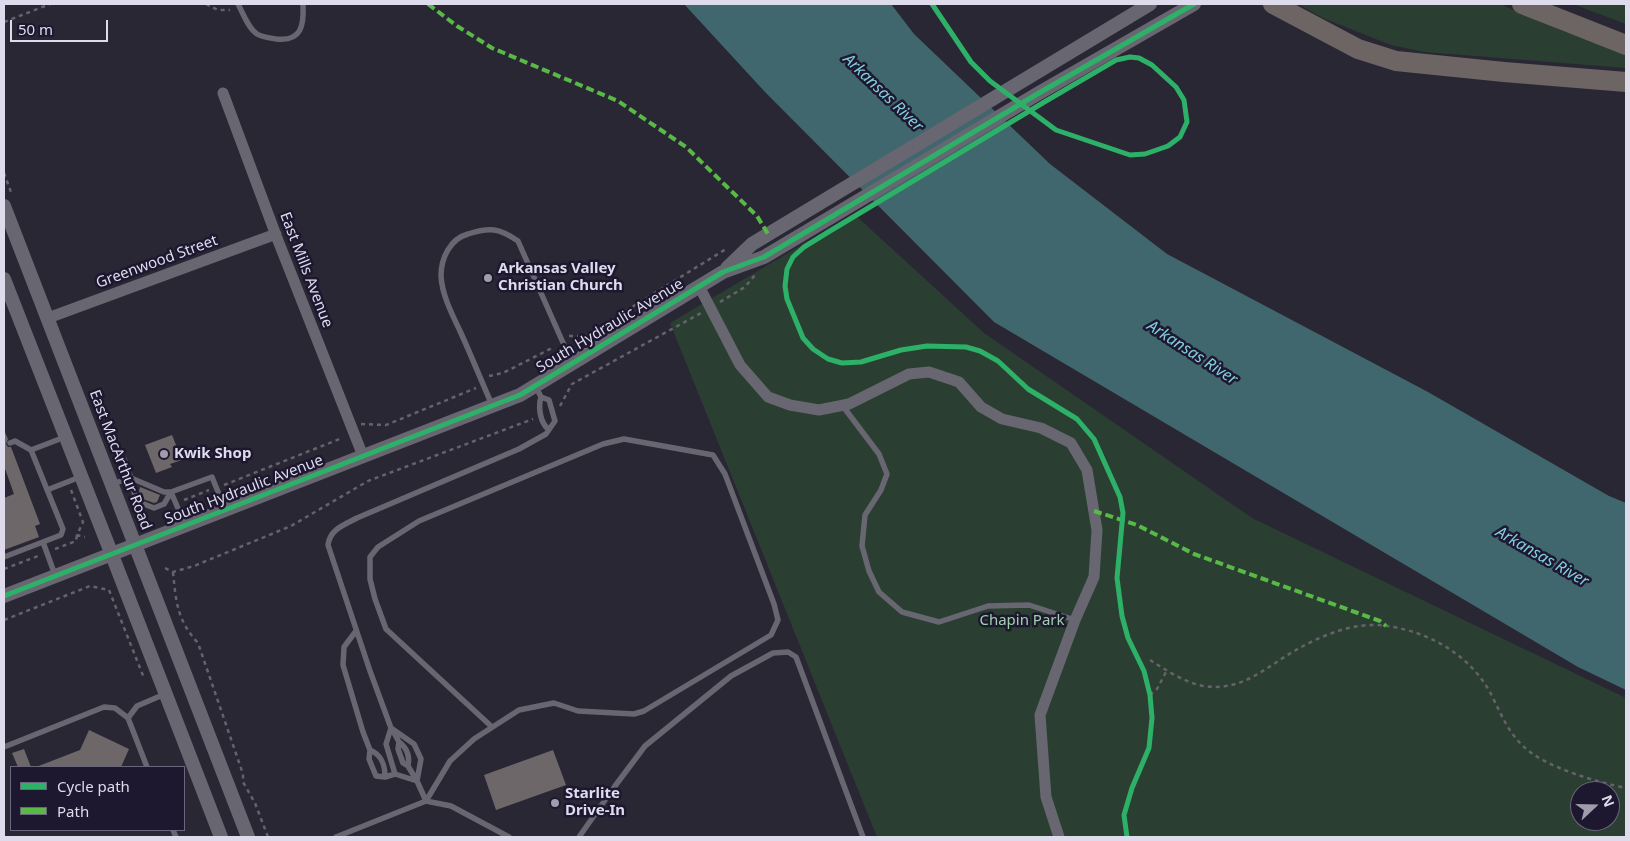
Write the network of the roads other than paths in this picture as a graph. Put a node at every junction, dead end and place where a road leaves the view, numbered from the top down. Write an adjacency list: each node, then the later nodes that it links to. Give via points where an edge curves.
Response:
1 (303, 4): 6 (lane, via 300,33 285,39 257,34)
2 (1150, 4): 12 (street, South Hydraulic Avenue, via 752,244)
3 (1194, 4): 12 (street, South Hydraulic Avenue, via 826,222 764,257)
4 (1273, 4): 8 (highway, via 1358,49 1396,61)
5 (1522, 4): 7 (highway)
6 (239, 5)
7 (1626, 45)
8 (1626, 82)
9 (223, 93): 11 (street, East Mills Avenue)
10 (10, 205): 15 (street, East MacArthur Road)
11 (276, 234): 15 (street, Greenwood Street); 24 (street, East Mills Avenue)
12 (723, 272): 14 (street, South Hydraulic Avenue)
13 (4, 279): 21 (street)
14 (699, 286): 16 (street, South Hydraulic Avenue); 18 (street, via 740,365 768,397 790,406 818,410)
15 (48, 318): 28 (street, East MacArthur Road)
16 (572, 363): 17 (street, South Hydraulic Avenue); 19 (lane, via 518,241 503,231 484,229 464,235 450,245 443,260 441,277 446,300)
17 (538, 391): 19 (street, South Hydraulic Avenue); 20 (lane, via 543,425); 20 (lane, via 549,400 553,410 555,421)
18 (842, 405): 39 (lane, via 879,454 886,474 881,490 865,515 862,546 879,592 902,612 939,622 988,606 1029,605); 39 (street, via 909,374 929,372 959,382 981,408 1002,419 1041,428 1070,444 1088,470 1097,530 1094,577)
19 (492, 406): 24 (street, South Hydraulic Avenue)
20 (548, 429): 40 (lane, via 546,434 520,449 333,531 328,545)
21 (65, 437): 23 (lane); 26 (street)
22 (10, 443): 23 (lane, via 15,441)
23 (32, 450): 29 (lane)
24 (363, 456): 31 (street, South Hydraulic Avenue)
25 (124, 459): 27 (lane)
26 (81, 476): 29 (lane); 35 (street)
27 (131, 478): 28 (lane); 30 (lane); 30 (lane, via 136,501 154,508 164,504)
28 (112, 484): 34 (street, East MacArthur Road)
29 (47, 490): 33 (lane, via 63,529 61,535)
30 (171, 492): 31 (lane, via 212,477); 32 (lane)
31 (225, 511): 32 (street, South Hydraulic Avenue)
32 (185, 527): 34 (street, South Hydraulic Avenue)
33 (43, 542): 36 (lane); 37 (lane)
34 (135, 546): 35 (street, South Hydraulic Avenue); 53 (street, East MacArthur Road)
35 (112, 555): 37 (street, South Hydraulic Avenue); 41 (street)
36 (4, 557)
37 (56, 577): 38 (street, South Hydraulic Avenue)
38 (4, 595)
39 (1075, 620): 58 (street, via 1040,714 1046,797)
40 (356, 631): 44 (lane); 46 (lane, via 344,647 343,665)
41 (166, 694): 42 (lane, via 137,706); 52 (street)
42 (128, 718): 45 (lane, via 115,708 104,707); 47 (lane)
43 (492, 727): 43 (lane, via 519,710 554,703 578,711 634,714 644,711 771,635 778,620 774,604 724,474 713,455 624,438 419,520 378,547 370,557 370,579 386,629); 51 (lane, via 450,761)
44 (390, 728): 48 (lane, via 386,744); 50 (lane, via 399,742 403,763); 50 (lane, via 414,744 421,759)
45 (4, 747)
46 (370, 750): 49 (lane, via 378,754 385,768); 49 (lane, via 369,758 376,776)
47 (147, 766)
48 (396, 774): 49 (lane); 50 (lane)
49 (385, 777)
50 (417, 781): 51 (lane)
51 (426, 801): 54 (lane); 55 (lane, via 451,806)
52 (221, 837)
53 (248, 837)
54 (336, 837)
55 (509, 837)
56 (579, 837): 57 (lane, via 645,746 731,676 773,653 788,652 796,657)
57 (863, 837)
58 (1059, 837)

